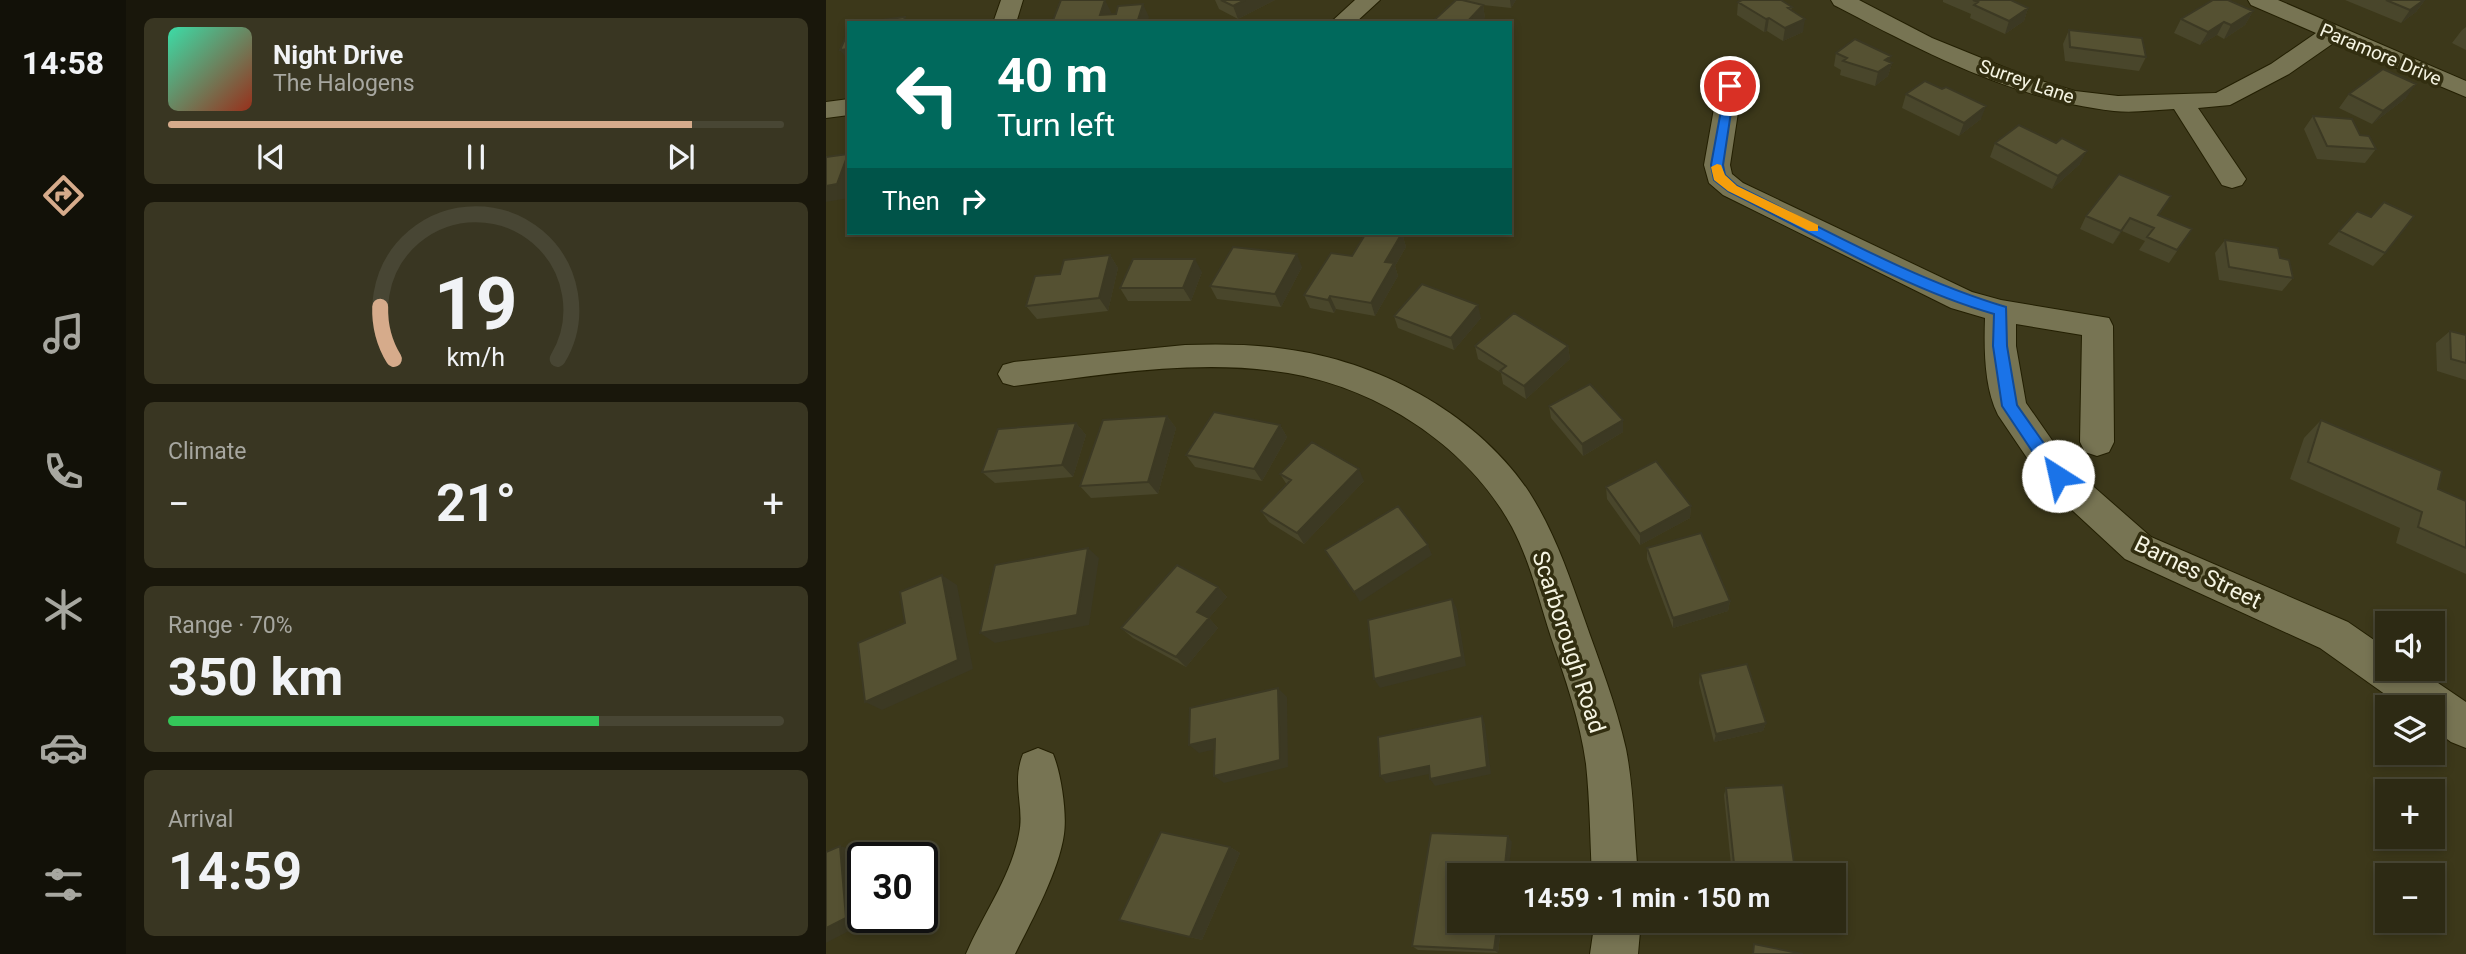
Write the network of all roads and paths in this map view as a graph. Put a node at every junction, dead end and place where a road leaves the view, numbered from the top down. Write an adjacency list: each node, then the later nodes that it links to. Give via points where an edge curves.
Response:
1 (1012, 0): 5 (street)
2 (1369, 0): 6 (street)
3 (1842, 0): 10 (street, Surrey Lane, via 1924,43 2031,86 2118,104)
4 (2259, 0): 7 (street, Paramore Drive)
5 (1005, 21)
6 (1343, 21)
7 (2332, 33): 9 (street, Paramore Drive); 10 (street, Surrey Lane, via 2280,69 2221,100)
8 (1730, 86): 14 (street, via 1717,165 1719,177 1732,189 1928,285)
9 (2466, 90)
10 (2182, 103): 13 (street)
11 (847, 107): 12 (street)
12 (826, 110)
13 (2232, 179)
14 (2001, 311): 16 (street, via 2098,326); 17 (street, Barnes Street, via 2000,346 2010,406 2058,476 2138,548 2334,635)
15 (1014, 374): 19 (street, Scarborough Road, via 1192,358 1289,361 1374,385 1408,403 1474,452 1515,500 1546,563 1582,669 1607,763)
16 (2097, 442)
17 (2466, 727)
18 (1038, 769): 21 (street, via 1042,833 1022,892)
19 (1614, 863)
20 (1616, 933): 22 (street)
21 (990, 954)
22 (1614, 954)

